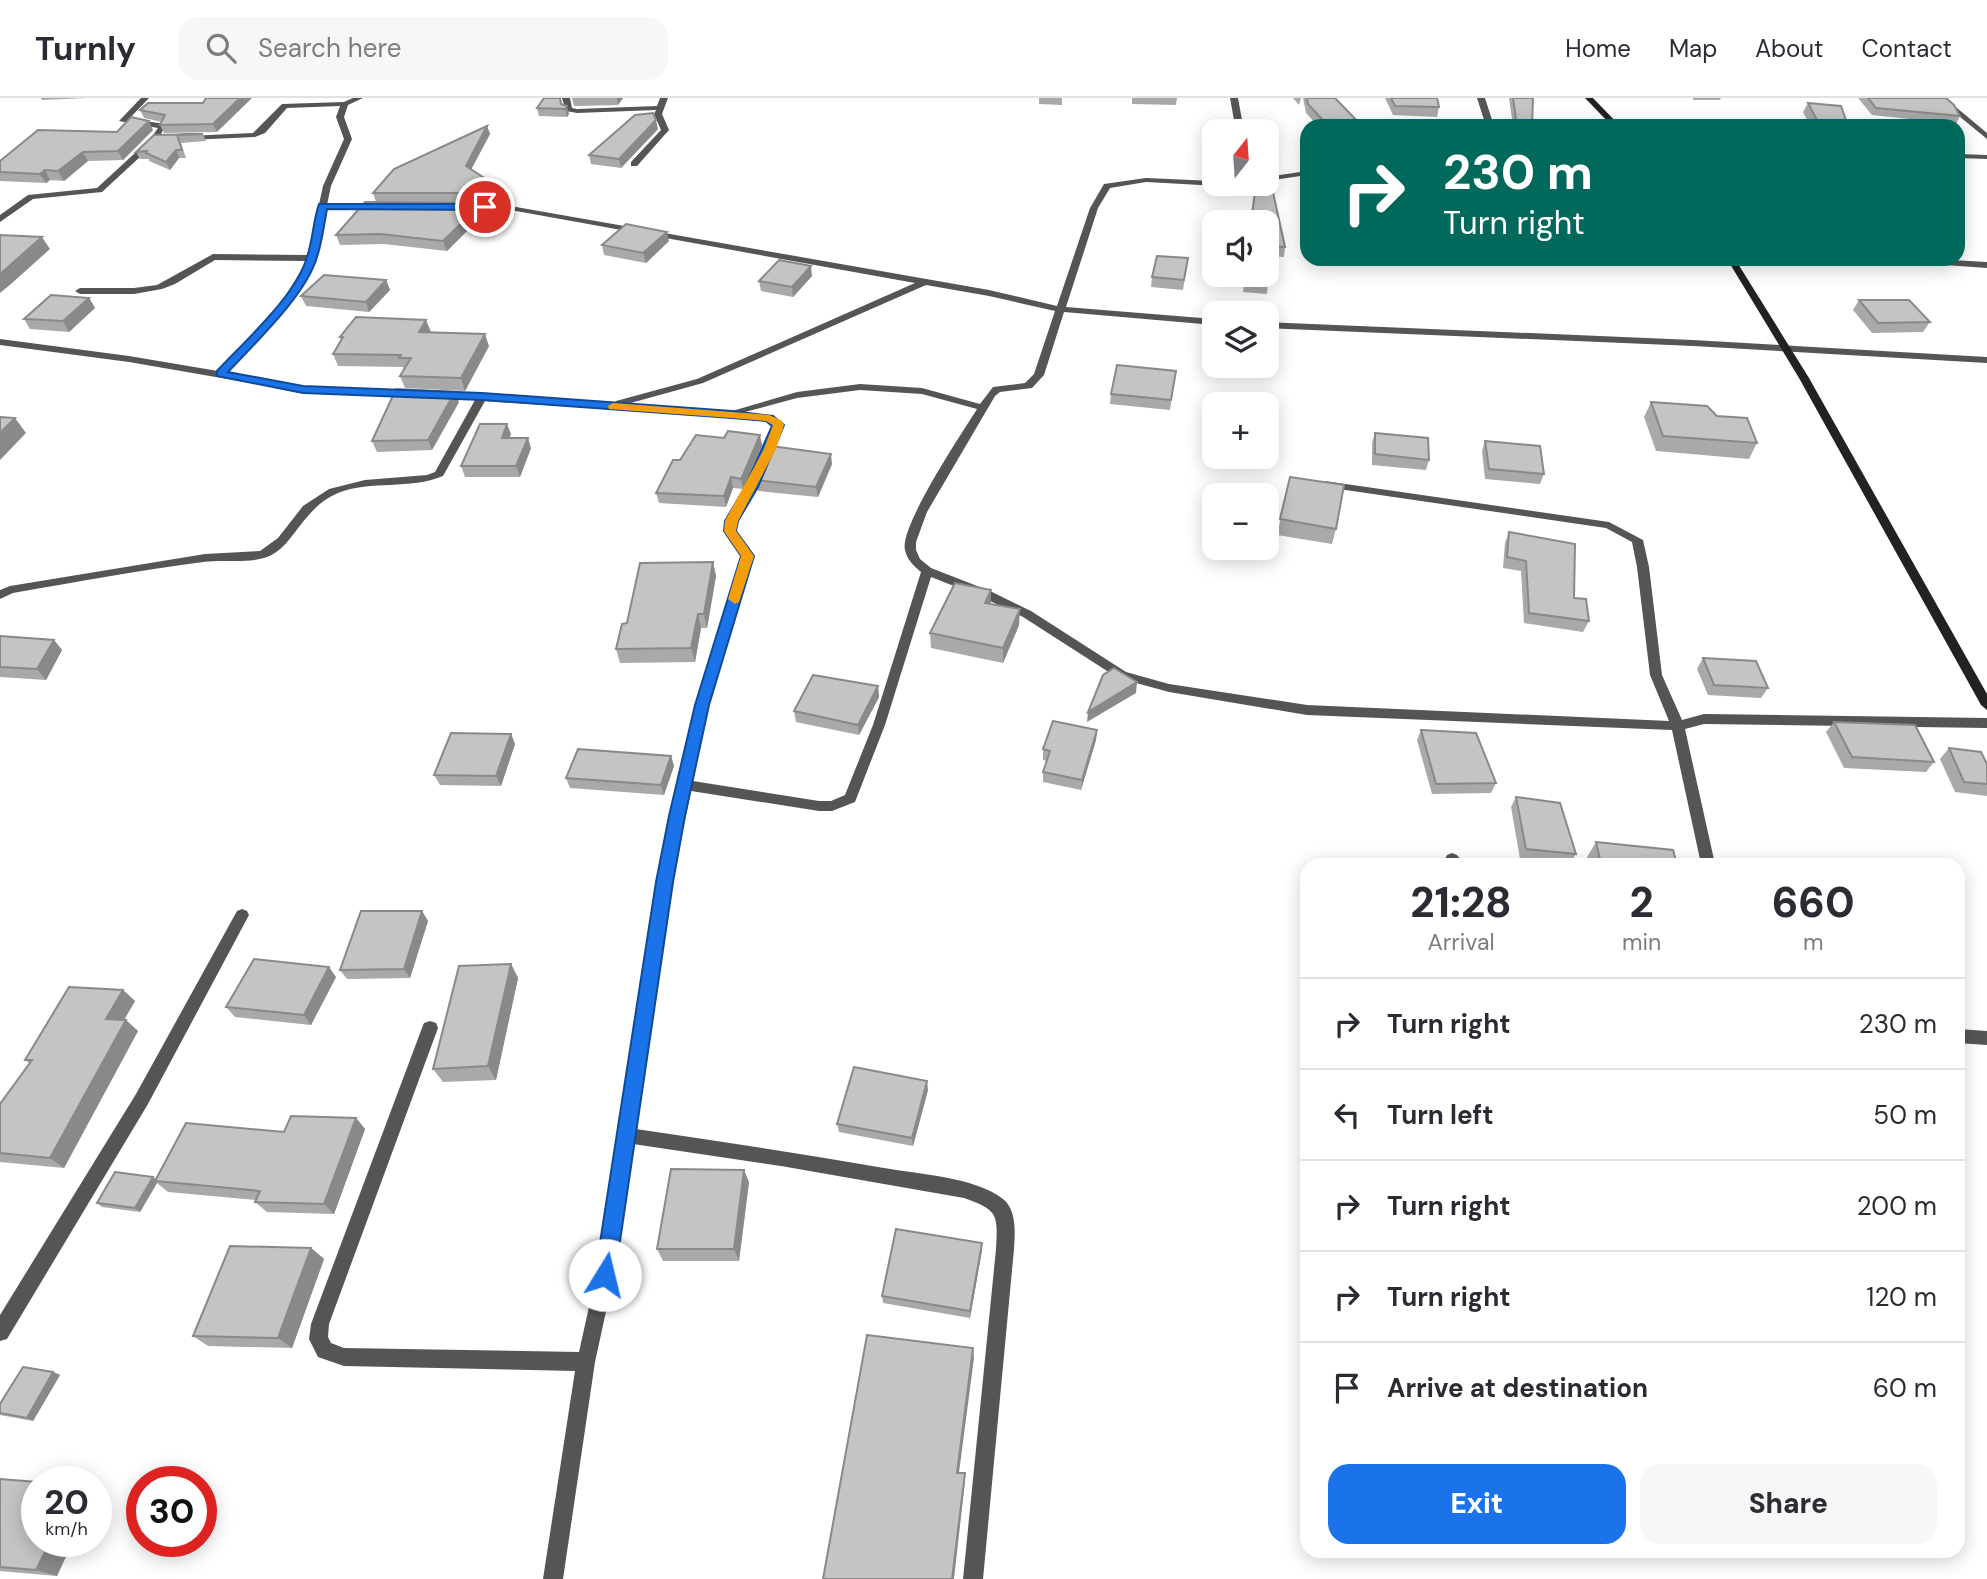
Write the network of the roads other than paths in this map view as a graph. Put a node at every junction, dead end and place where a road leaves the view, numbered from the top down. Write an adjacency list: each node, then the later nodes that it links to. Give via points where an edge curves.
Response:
1 (145, 98): 17 (street, via 122,121 163,126)
2 (290, 98): 11 (street)
3 (359, 98): 10 (street)
4 (566, 98): 12 (street, via 569,110 577,111)
5 (664, 98): 12 (street)
6 (1234, 98): 13 (street)
7 (1481, 98): 14 (street)
8 (1589, 98): 15 (main road)
9 (1941, 98): 16 (street)
10 (345, 104): 11 (street); 24 (street, via 340,117 348,139 333,168)
11 (285, 106): 17 (street, via 255,135)
12 (659, 108): 20 (street, via 665,130)
13 (1238, 119)
14 (1488, 119)
15 (1609, 119)
16 (1985, 133)
17 (165, 138): 27 (street, via 99,190 31,197)
18 (1965, 156): 19 (street)
19 (1987, 158)
20 (634, 164)
21 (1300, 174): 22 (street)
22 (1279, 177)
23 (1202, 183): 34 (street, via 1146,180 1107,186 1094,208)
24 (323, 206): 25 (street); 28 (street)
25 (393, 207)
26 (453, 207): 32 (street, via 516,209)
27 (0, 219)
28 (312, 258): 33 (street, via 213,257 159,287); 40 (street, via 287,302)
29 (1965, 264): 30 (street)
30 (1987, 265)
31 (1735, 266): 38 (main road)
32 (924, 282): 34 (street); 42 (street, via 700,382)
33 (80, 291)
34 (1059, 309): 35 (street); 43 (street, via 1036,381 997,389)
35 (1202, 321)
36 (1279, 326): 38 (street)
37 (0, 342): 40 (street)
38 (1788, 350): 39 (street); 48 (main road)
39 (1987, 360)
40 (220, 374): 41 (street, via 303,389)
41 (482, 397): 42 (street); 47 (street, via 439,474 345,487 324,496 309,506 271,551 151,566)
42 (608, 406): 44 (street)
43 (983, 408): 44 (street, via 946,395 878,385 803,392); 46 (street, via 911,534 910,550)
44 (732, 414): 51 (street, via 769,418 779,425 732,521 730,531 748,556 706,692)
45 (1313, 483): 50 (street, via 1609,524 1626,532 1640,547 1656,675)
46 (927, 571): 50 (street, via 1027,614 1122,675 1169,688 1307,710); 51 (street, via 850,798 819,806)
47 (0, 595)
48 (1987, 705)
49 (1987, 723): 50 (street, via 1715,719 1690,720)
50 (1678, 726): 52 (street)
51 (685, 785): 57 (street, via 665,882)
52 (1706, 858)
53 (242, 915): 58 (street, via 142,1099)
54 (430, 1028): 59 (street, via 318,1339 326,1350 344,1357)
55 (1965, 1036): 56 (street)
56 (1987, 1038)
57 (626, 1135): 59 (street, via 605,1275); 61 (street, via 964,1190 1002,1210 1007,1218 1005,1249)
58 (0, 1332)
59 (586, 1362): 60 (street)
60 (553, 1579)
61 (973, 1579)

